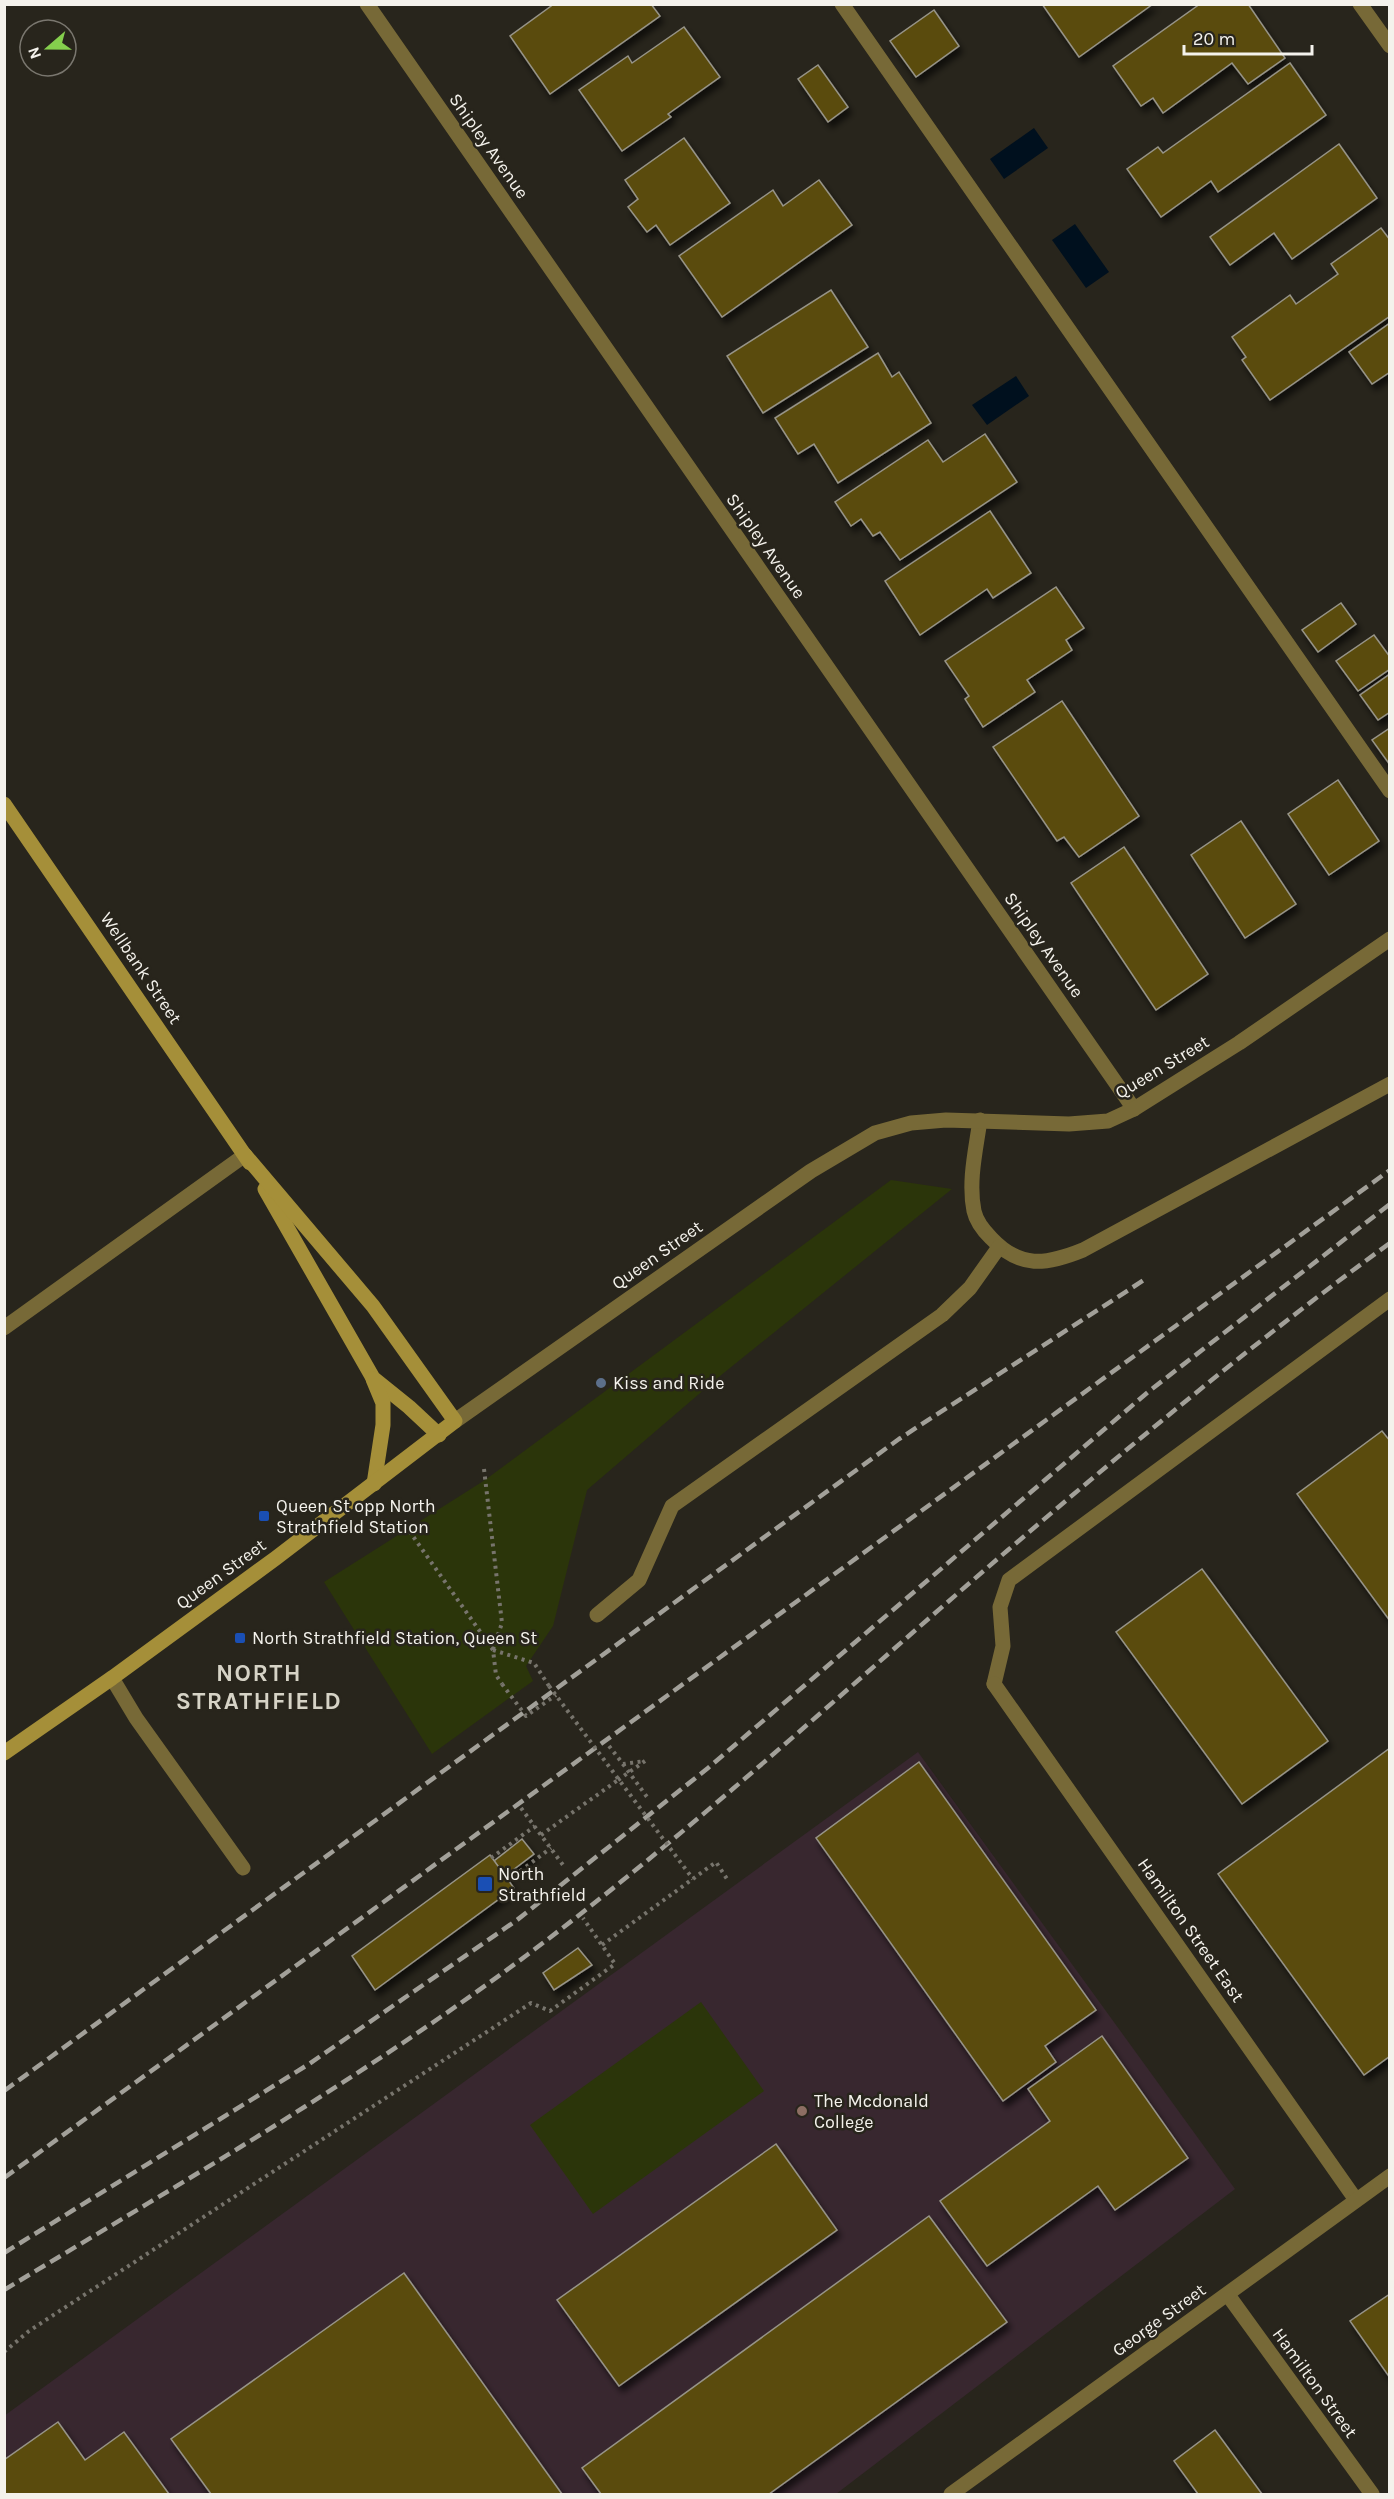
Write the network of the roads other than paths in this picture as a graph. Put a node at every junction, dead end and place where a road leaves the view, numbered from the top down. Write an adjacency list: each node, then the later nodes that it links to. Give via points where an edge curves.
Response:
1 (367, 4): 9 (street, Shipley Avenue)
2 (842, 4): 5 (street)
3 (1360, 4): 4 (street)
4 (1389, 46)
5 (1389, 791)
6 (4, 804): 11 (main road, Wellbank Street)
7 (1389, 939): 9 (street, Queen Street, via 1239,1043)
8 (1389, 1084): 12 (street, via 1083,1250 1056,1261 1033,1262)
9 (1134, 1109): 10 (street, Queen Street, via 1108,1121 1069,1124)
10 (980, 1120): 12 (street, via 973,1203 975,1215); 16 (street, Queen Street, via 911,1123 875,1133 841,1151)
11 (246, 1155): 14 (street); 15 (main road, Wellbank Street); 16 (main road, Wellbank Street, via 372,1306)
12 (999, 1247): 19 (street, via 970,1288 942,1316 672,1506 639,1580)
13 (1389, 1299): 24 (street, Hamilton Street East, via 1009,1580 1000,1607 1003,1646 994,1684)
14 (4, 1328)
15 (373, 1378): 17 (main road, Wellbank Street); 18 (main road, via 383,1404)
16 (455, 1421): 17 (main road, Queen Street)
17 (438, 1435): 18 (main road, Queen Street)
18 (374, 1484): 20 (main road, Queen Street)
19 (597, 1615)
20 (112, 1678): 21 (main road, Queen Street); 22 (street)
21 (4, 1753)
22 (243, 1868)
23 (1389, 2176): 24 (street, George Street)
24 (1356, 2200): 25 (street, George Street)
25 (1228, 2295): 26 (street, George Street); 27 (street, Hamilton Street)
26 (951, 2494)
27 (1372, 2494)

